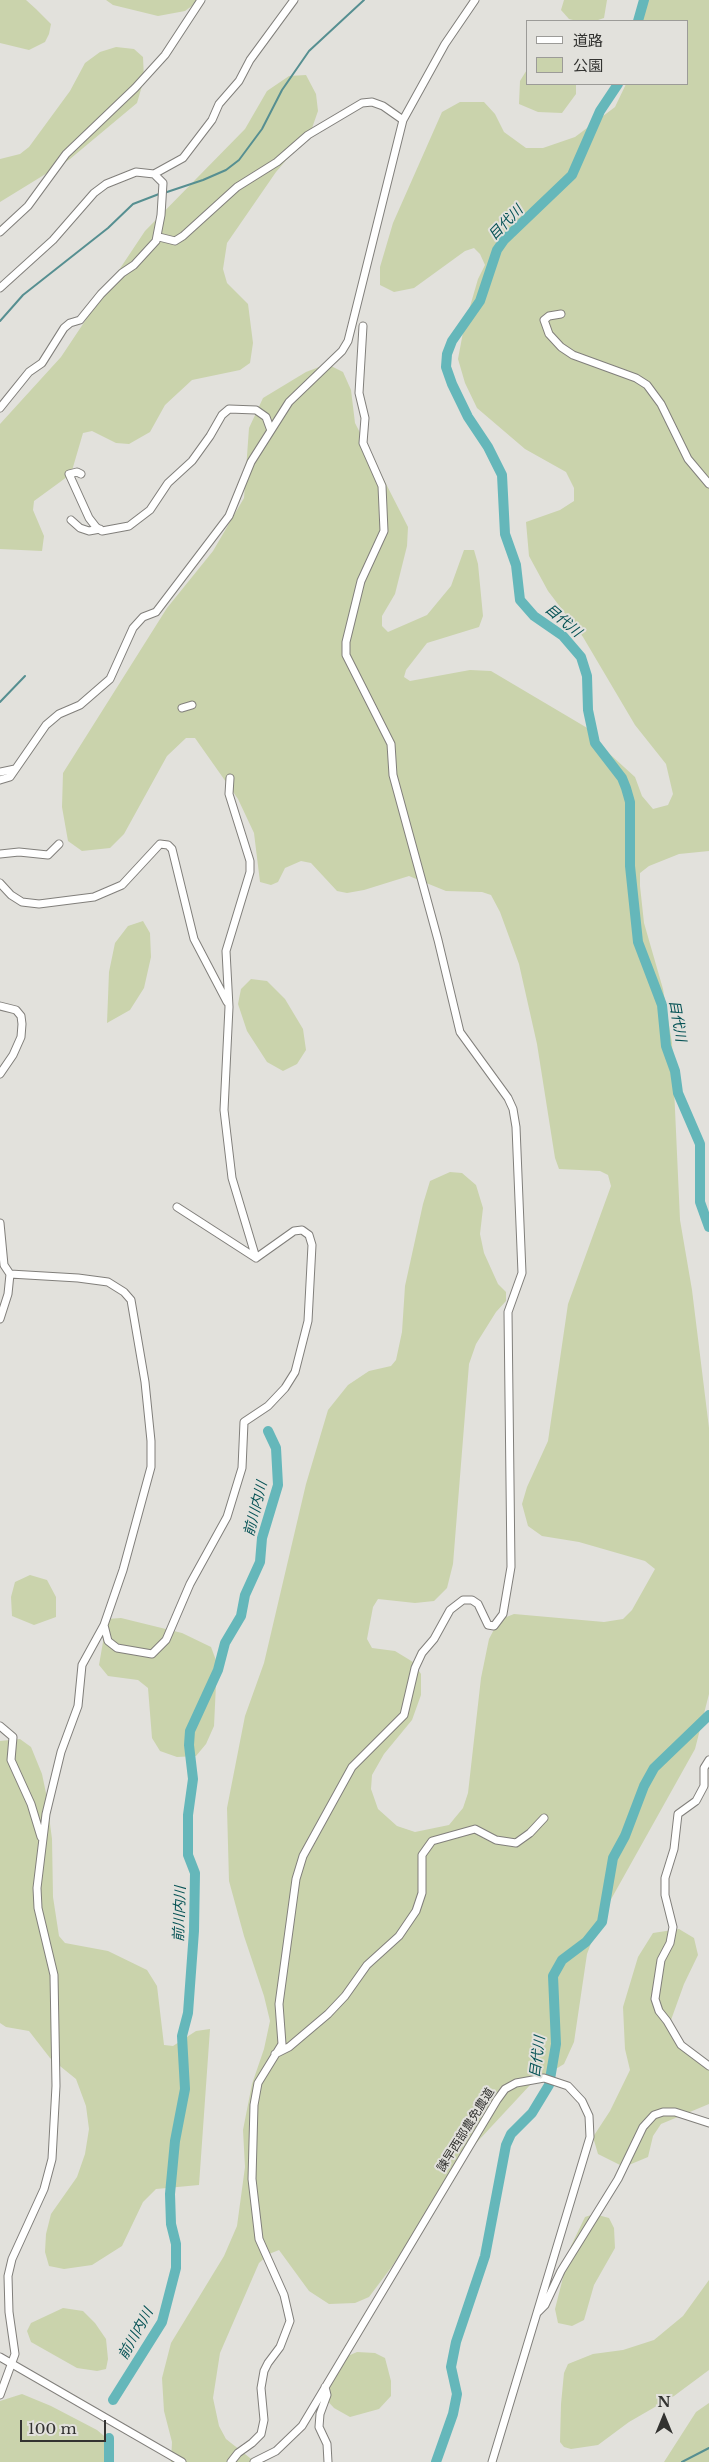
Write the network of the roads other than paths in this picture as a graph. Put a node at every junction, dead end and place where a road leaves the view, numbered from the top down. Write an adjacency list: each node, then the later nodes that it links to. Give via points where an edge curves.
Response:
1 (201, 0): 6 (street, via 165,55 66,154 28,206)
2 (294, 0): 5 (street, via 183,158)
3 (475, 0): 4 (street, via 445,44)
4 (403, 120): 7 (street, via 383,106 362,103 236,187 183,236 175,241); 12 (street, via 348,342 289,402)
5 (154, 174): 7 (street, via 163,183 164,193); 8 (street, via 136,172 106,184 94,193 53,240)
6 (0, 232)
7 (159, 237): 11 (street, via 101,294 80,320 64,328 42,363 28,372)
8 (0, 288)
9 (561, 314): 14 (street, via 544,320 549,334 573,355 647,384 661,404 688,459)
10 (363, 326): 39 (street, via 359,393 365,418 363,443 382,486 384,531 361,581 346,642 346,655 391,744 393,775 460,1032 508,1098 516,1127 522,1273 508,1312 511,1567 503,1614 494,1626 488,1625 478,1604 472,1600 462,1600 450,1610 419,1660 404,1715 352,1767 304,1856 292,1902 279,2004 282,2044)
11 (0, 408)
12 (270, 428): 16 (street, via 266,417 256,410 229,409 150,510 129,526); 19 (street, via 251,462 229,516 156,612 143,617 133,628 110,679 80,705 59,714 46,725)
13 (81, 474): 16 (street, via 69,474 89,518)
14 (709, 484)
15 (71, 520): 16 (street, via 90,532)
16 (100, 529)
17 (192, 705): 18 (street)
18 (182, 708)
19 (15, 769): 20 (street); 22 (street, via 10,777)
20 (0, 772)
21 (230, 778): 27 (street, via 229,794 250,861 250,872 226,951)
22 (0, 780)
23 (59, 844): 24 (street, via 48,855)
24 (0, 854)
25 (0, 882): 27 (street, via 22,902 39,904 85,899 122,885 160,844 168,845 172,849 194,939)
26 (0, 1006): 28 (street, via 16,1010 22,1024 21,1037)
27 (229, 1007): 31 (street, via 224,1110 227,1144 232,1178)
28 (0, 1074)
29 (177, 1207): 31 (street)
30 (0, 1223): 32 (street, via 4,1265)
31 (256, 1258): 34 (street, via 294,1231 302,1230 309,1235 312,1245 308,1321 296,1372 268,1406 244,1422 242,1468 227,1516 190,1584 166,1640 152,1654 117,1648 108,1641)
32 (10, 1274): 33 (street); 34 (street, via 108,1282 131,1300 151,1441 151,1467 123,1570)
33 (0, 1319)
34 (104, 1625): 38 (street, via 82,1666 78,1706 61,1752)
35 (0, 1726): 38 (street, via 13,1737 11,1760 31,1804)
36 (709, 1760): 40 (street, via 704,1768 704,1786 696,1801 678,1814 674,1849 665,1878 665,1895 673,1927 670,1943 661,1960 655,1999 681,2045)
37 (544, 1818): 39 (street, via 516,1843 496,1840 476,1829 432,1841 422,1855 422,1893 416,1911 399,1936 367,1964 345,1996 323,2019)
38 (42, 1839): 44 (street, via 36,1888 54,1975 56,2086 52,2159 44,2189 16,2250 8,2276 15,2354)
39 (273, 2056): 47 (street, via 258,2083 254,2105 252,2179 260,2239 284,2295 290,2320 280,2347 264,2372 261,2434)
40 (709, 2066)
41 (709, 2123): 42 (street, via 675,2112 663,2112 643,2127 618,2179 561,2271 545,2305)
42 (536, 2313): 45 (street, 諫早西部農免農道, via 590,2137 587,2108 568,2086 544,2078 511,2086 497,2100); 51 (street, 諫早西部農免農道)
43 (0, 2357): 44 (street)
44 (12, 2364): 46 (street); 48 (street)
45 (325, 2387): 49 (street, 諫早西部農免農道, via 302,2426 276,2451); 50 (street, via 327,2395 319,2427 327,2444)
46 (0, 2395)
47 (231, 2461)
48 (182, 2462)
49 (254, 2462)
50 (328, 2462)
51 (492, 2462)

